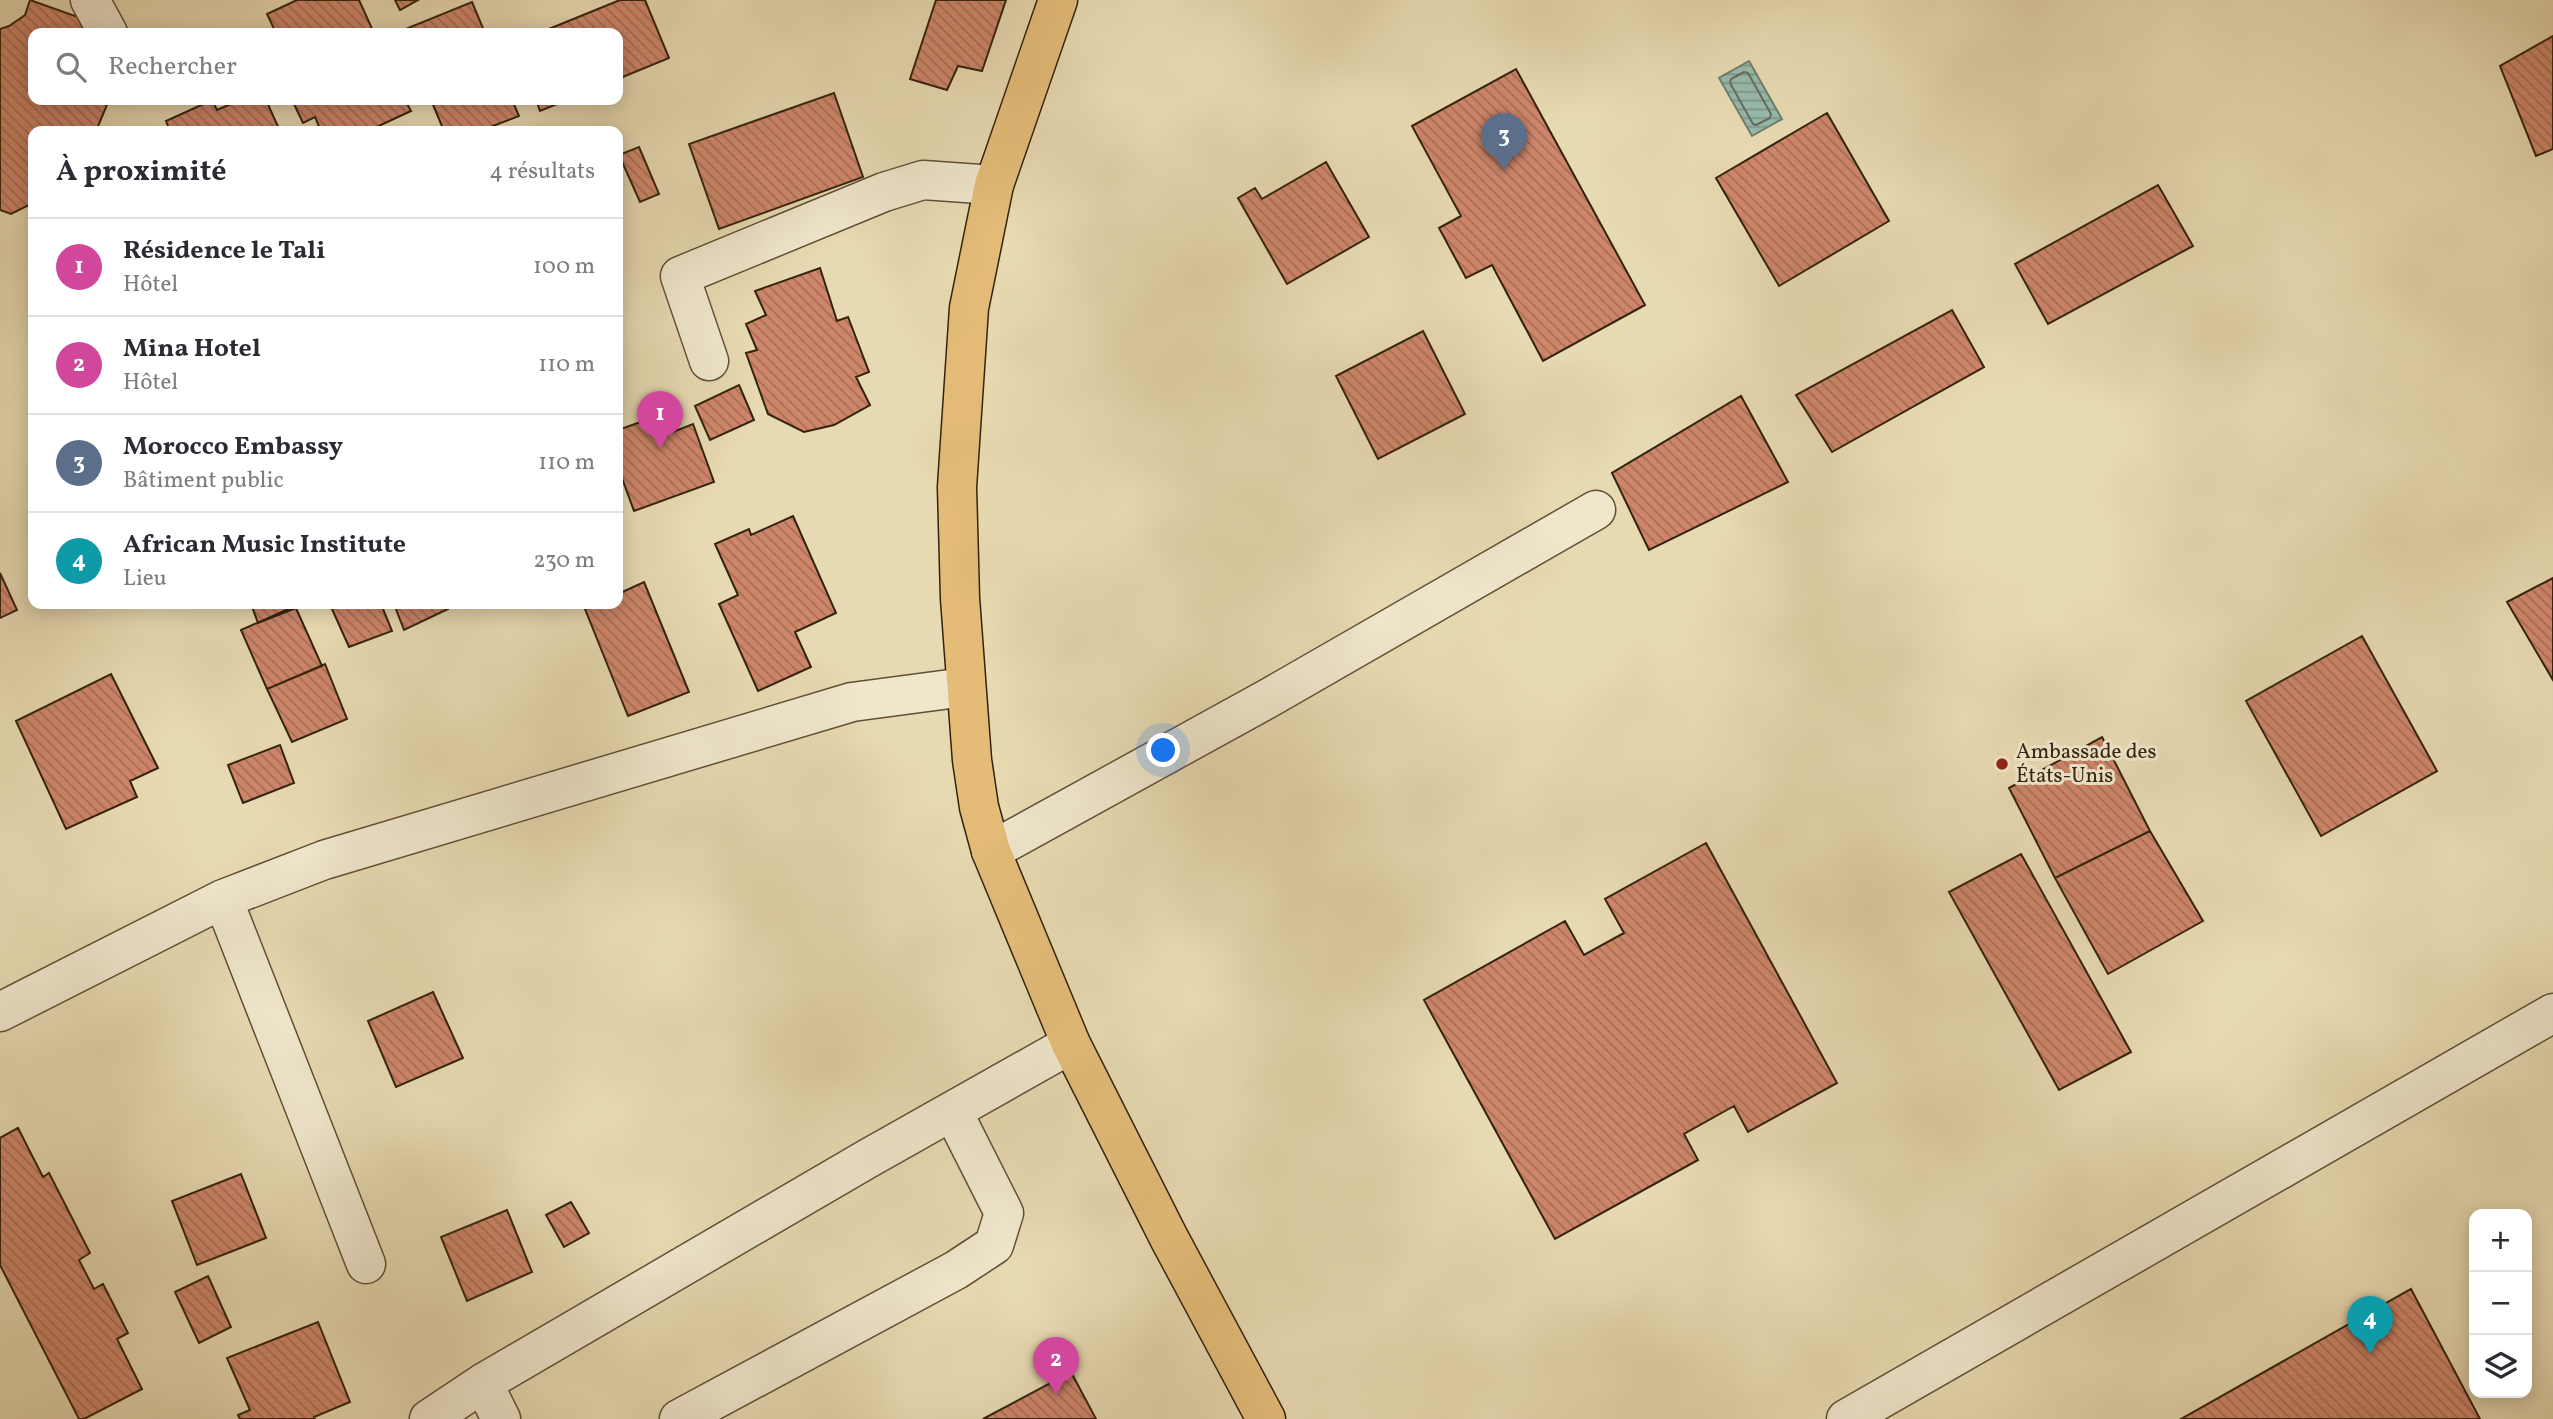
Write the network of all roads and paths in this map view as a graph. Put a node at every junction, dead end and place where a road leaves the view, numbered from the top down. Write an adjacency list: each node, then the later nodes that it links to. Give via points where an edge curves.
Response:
1 (90, 0): 3 (street)
2 (1058, 0): 4 (main road)
3 (105, 28)
4 (994, 185): 5 (street, via 923,180 680,276); 7 (main road, via 970,308 962,396 957,487)
5 (709, 361)
6 (1597, 510): 8 (street)
7 (965, 687): 8 (main road, via 979,807); 9 (street, via 852,702 324,860)
8 (991, 851): 12 (main road)
9 (223, 900): 10 (street); 14 (street)
10 (0, 1012)
11 (2553, 1013): 20 (street)
12 (1071, 1044): 13 (street); 19 (main road)
13 (953, 1112): 15 (street); 18 (street, via 1004,1213 994,1245 956,1270)
14 (366, 1264)
15 (483, 1383): 16 (street); 17 (street)
16 (429, 1419)
17 (501, 1419)
18 (679, 1419)
19 (1266, 1419)
20 (1846, 1419)

